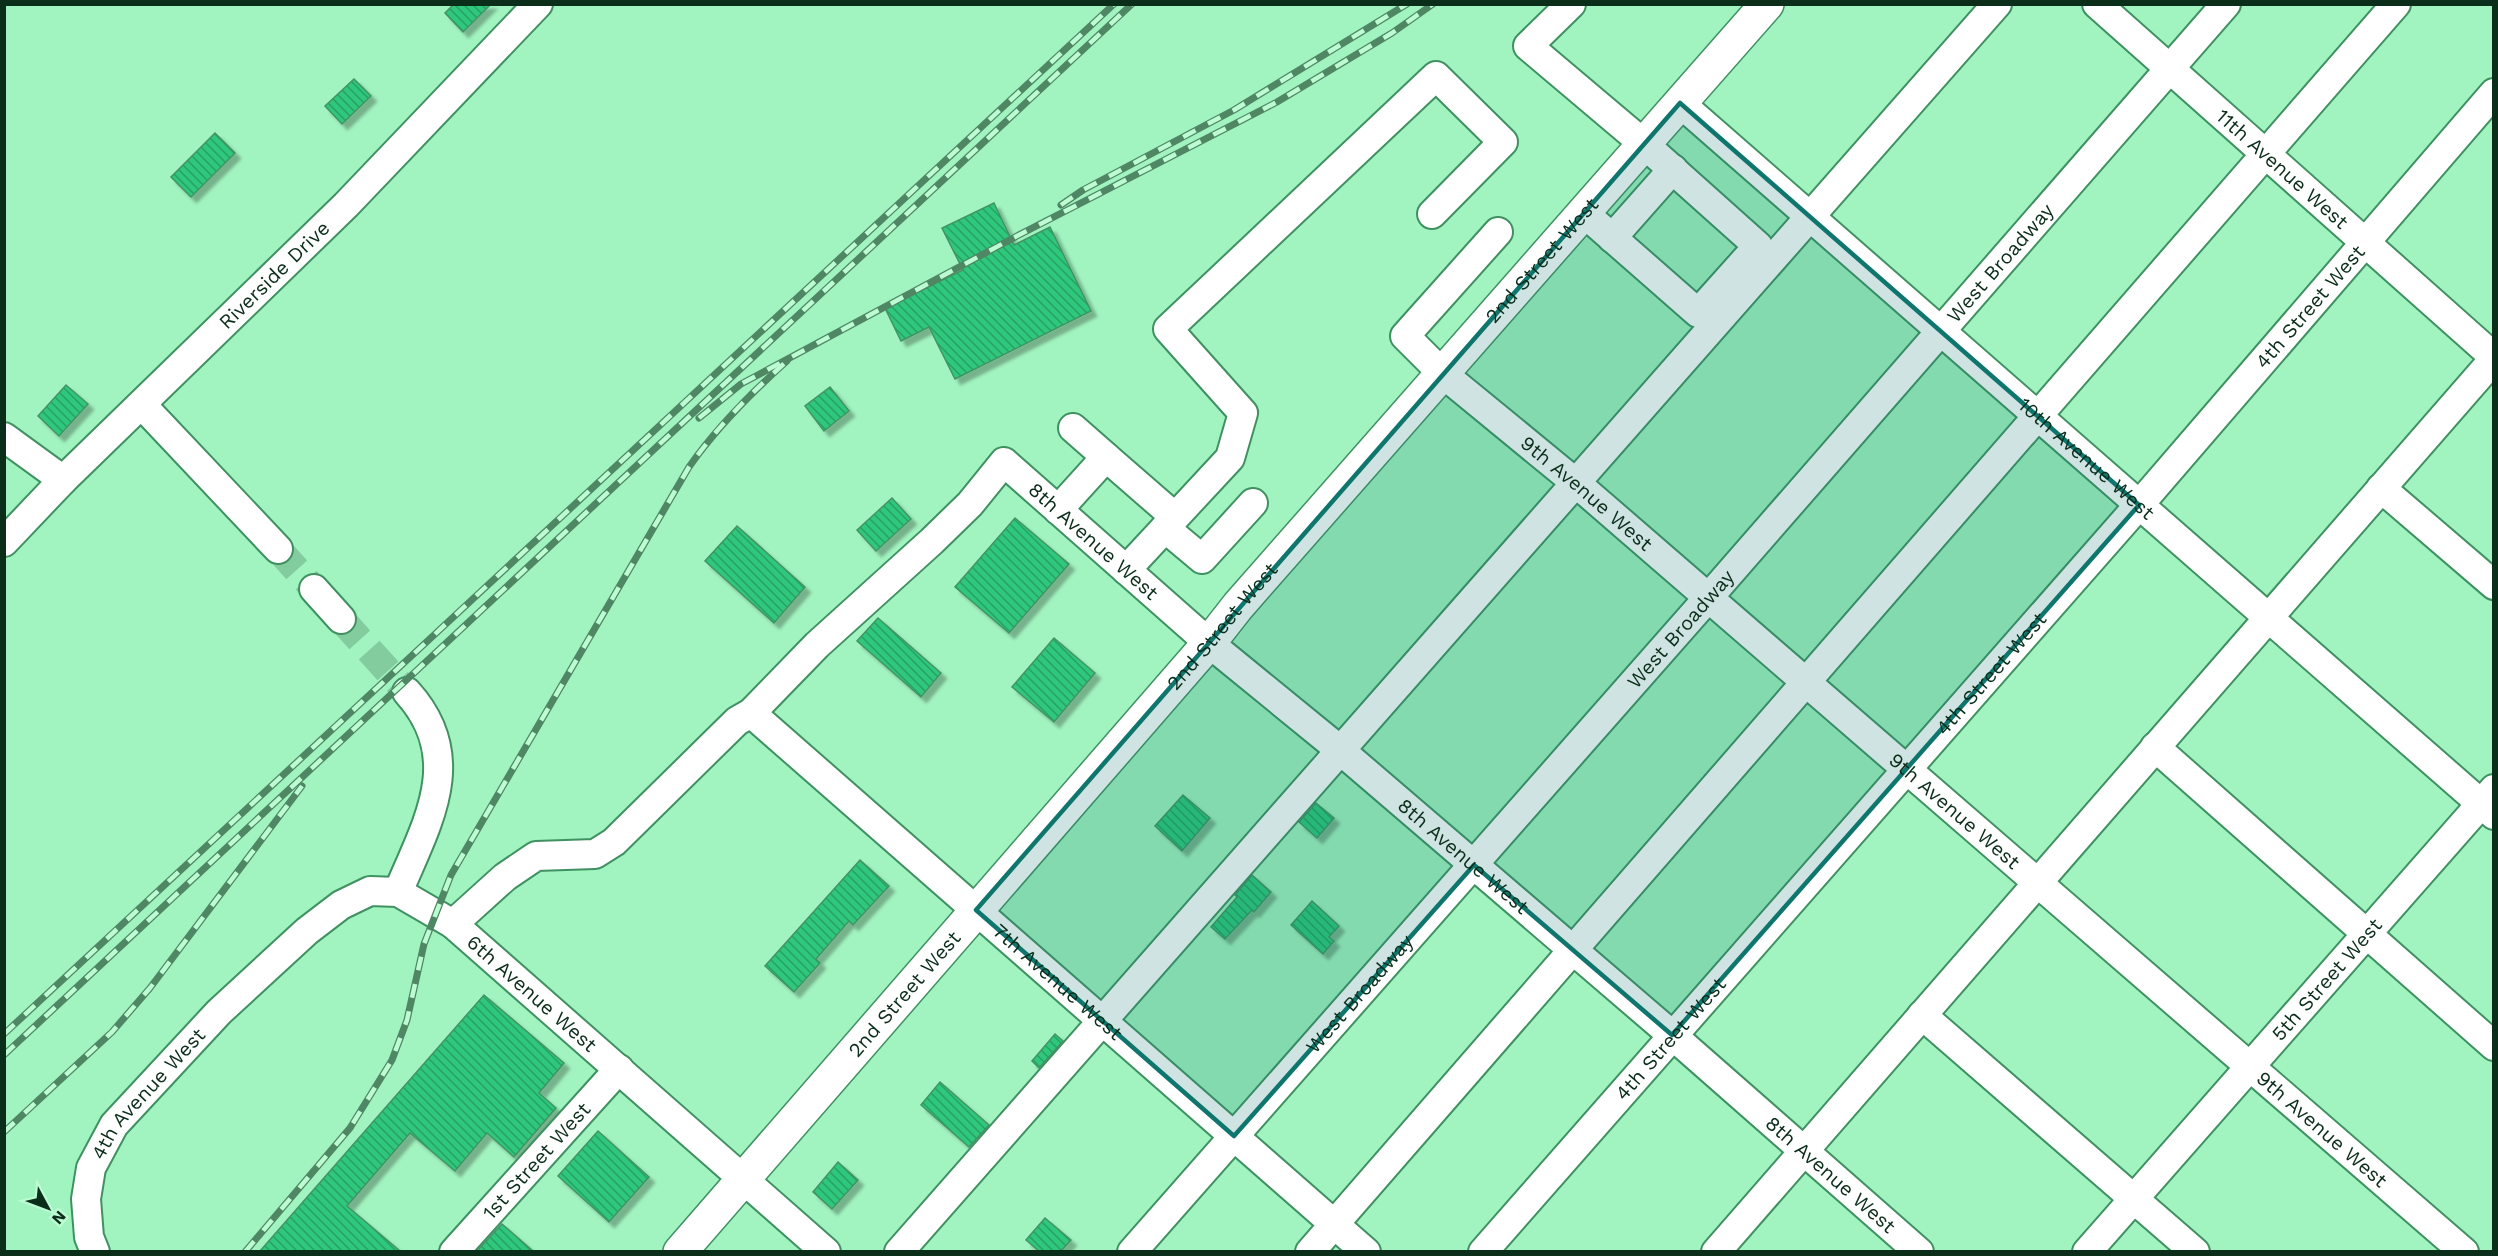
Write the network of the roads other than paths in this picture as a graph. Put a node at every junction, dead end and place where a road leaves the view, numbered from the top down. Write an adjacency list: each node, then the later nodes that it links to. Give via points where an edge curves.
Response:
1 (538, 4): 23 (street, Riverside Drive, via 363,188)
2 (1571, 4): 11 (street, via 1528,46)
3 (1767, 4): 10 (main road, 2nd Street West)
4 (1997, 4): 16 (street)
5 (2097, 4): 8 (street, 11th Avenue West)
6 (2226, 4): 8 (street, West Broadway)
7 (2396, 4): 12 (street)
8 (2170, 69): 12 (street, 11th Avenue West); 20 (street, West Broadway)
9 (2493, 93): 19 (street, 4th Street West)
10 (1680, 103): 11 (main road, 2nd Street West); 16 (street, 10th Avenue West)
11 (1644, 144): 13 (street); 14 (main road, 2nd Street West)
12 (2266, 154): 19 (street, 11th Avenue West); 24 (street)
13 (1672, 169): 18 (street); 18 (street, via 1758,246 1698,313)
14 (1584, 213): 18 (street); 22 (main road, 2nd Street West)
15 (1432, 214): 34 (street, via 1503,142 1436,76 1168,329 1243,413 1230,458)
16 (1810, 217): 20 (street, 10th Avenue West); 29 (street)
17 (1498, 232): 22 (street, 9th Avenue West, via 1405,336)
18 (1612, 238)
19 (2365, 242): 21 (street, 11th Avenue West); 32 (street, 4th Street West)
20 (1941, 332): 24 (street, 10th Avenue West); 40 (street, West Broadway)
21 (2493, 358): 30 (street)
22 (1442, 374): 29 (street, 9th Avenue West); 43 (main road, 2nd Street West)
23 (142, 405): 28 (street, Riverside Drive); 36 (street)
24 (2037, 416): 32 (street, 10th Avenue West); 44 (street)
25 (1073, 428): 27 (street)
26 (4, 437): 28 (street)
27 (1106, 457): 33 (street); 34 (street)
28 (63, 480): 35 (street, Riverside Drive)
29 (1576, 483): 40 (street, 9th Avenue West); 48 (street)
30 (2381, 488): 38 (street); 41 (street)
31 (1253, 503): 34 (street, via 1202,559)
32 (2139, 505): 41 (street, 10th Avenue West); 49 (street, 4th Street West)
33 (1058, 510): 37 (street, 8th Avenue West); 46 (street, 8th Avenue West, via 1004,462 970,504)
34 (1170, 522): 37 (street)
35 (4, 542)
36 (278, 549)
37 (1126, 570): 43 (street, 8th Avenue West)
38 (2493, 585)
39 (314, 589): 42 (street)
40 (1708, 598): 44 (street, 9th Avenue West); 51 (street, West Broadway)
41 (2268, 618): 47 (street); 50 (street, 10th Avenue West)
42 (341, 619)
43 (1209, 643): 48 (street, 8th Avenue West); 54 (main road, 2nd Street West)
44 (1805, 682): 49 (street, 9th Avenue West); 57 (street)
45 (407, 692): 53 (street, via 420,706 430,729 438,758 439,782 434,806)
46 (750, 712): 54 (street, 7th Avenue West); 55 (street, via 615,842 595,854 536,856 504,877)
47 (2156, 747): 52 (street); 56 (street)
48 (1340, 750): 51 (street, 8th Avenue West); 60 (street)
49 (1906, 770): 52 (street, 9th Avenue West); 61 (street, 4th Street West)
50 (2489, 802): 56 (street, 5th Street West)
51 (1473, 865): 57 (street, 8th Avenue West); 65 (street, West Broadway)
52 (2037, 883): 59 (street); 63 (street, 9th Avenue West)
53 (398, 892): 55 (street, 6th Avenue West); 58 (street, 6th Avenue West, via 370,891 341,905)
54 (976, 910): 60 (street, 7th Avenue West); 67 (main road, 2nd Street West)
55 (453, 924): 64 (street, 6th Avenue West)
56 (2366, 934): 62 (street); 63 (street, 5th Street West)
57 (1574, 951): 61 (street, 8th Avenue West); 69 (street)
58 (219, 1012): 70 (street, 4th Avenue West, via 114,1125 91,1168 86,1199 89,1237)
59 (1922, 1015): 66 (street); 68 (street)
60 (1102, 1020): 65 (street, 7th Avenue West); 74 (street)
61 (1672, 1035): 66 (street, 8th Avenue West); 78 (street, 4th Street West)
62 (2493, 1046)
63 (2250, 1066): 68 (street, 5th Street West); 83 (street, 9th Avenue West)
64 (619, 1069): 67 (street, 6th Avenue West); 71 (street, 1st Street West)
65 (1234, 1136): 69 (street, 7th Avenue West); 75 (street, West Broadway)
66 (1804, 1150): 79 (street); 80 (street, 8th Avenue West)
67 (743, 1178): 72 (main road, 2nd Street West); 73 (street, 6th Avenue West)
68 (2134, 1198): 81 (street, 5th Street West); 82 (street)
69 (1335, 1224): 76 (street); 77 (street, 7th Avenue West)
70 (95, 1251)
71 (454, 1251)
72 (680, 1251)
73 (826, 1251)
74 (899, 1251)
75 (1132, 1251)
76 (1310, 1251)
77 (1366, 1251)
78 (1483, 1251)
79 (1716, 1251)
80 (1919, 1251)
81 (2087, 1251)
82 (2195, 1251)
83 (2464, 1251)

